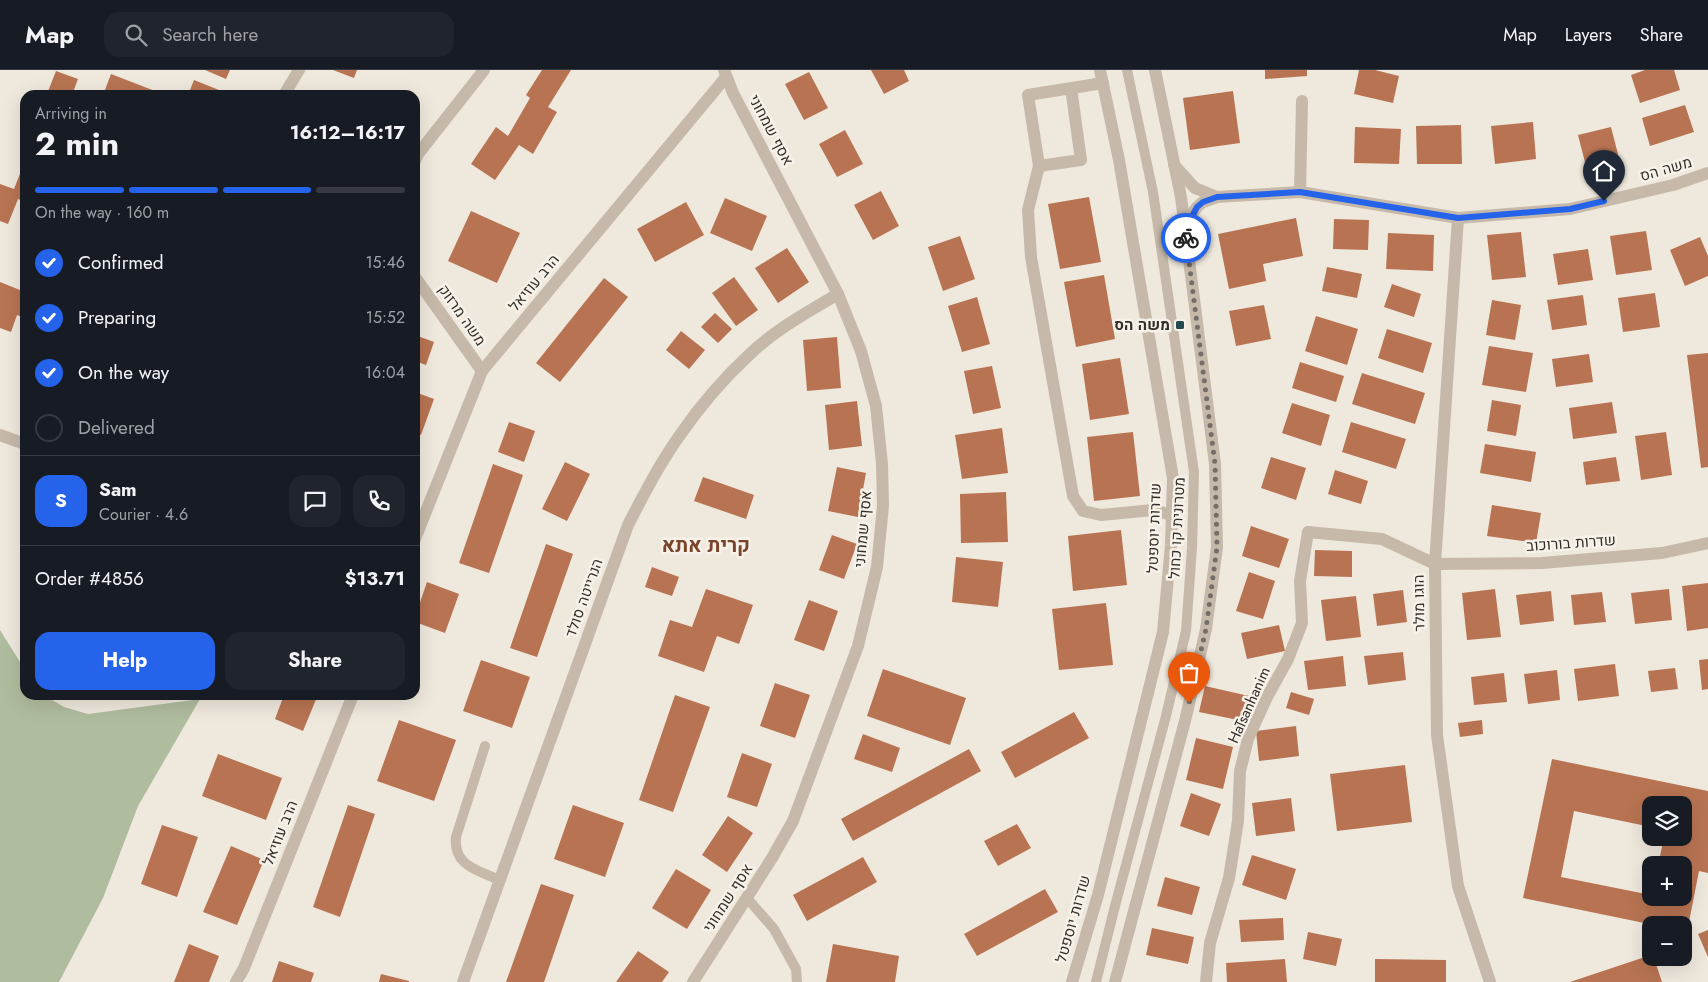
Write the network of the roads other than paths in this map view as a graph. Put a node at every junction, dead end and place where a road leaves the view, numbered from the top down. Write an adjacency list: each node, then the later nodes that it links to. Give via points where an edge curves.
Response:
1 (299, 70): 9 (street)
2 (484, 70): 11 (street)
3 (1100, 70): 7 (street, שדרות יוספטל)
4 (1127, 70): 37 (lane, מטרונית קו כחול, via 1153,192 1194,472 1192,548 1186,631)
5 (1155, 70): 12 (street)
6 (725, 73): 20 (street, אסף שמחוני); 21 (street, הרב עוזיאל)
7 (1103, 83): 8 (street); 24 (street, שדרות יוספטל, via 1119,160 1172,478)
8 (1071, 88): 13 (street, via 1081,160); 13 (street, via 1028,95)
9 (287, 90)
10 (1302, 101): 15 (street)
11 (420, 151)
12 (1174, 165): 16 (street, משה הס, via 1195,188); 18 (street)
13 (1039, 166): 24 (street, via 1028,210 1031,257 1074,496 1083,511 1101,515 1153,510)
14 (1708, 173): 17 (street, משה הס, via 1673,185 1570,209)
15 (1300, 192): 16 (street, משה הס); 17 (street, משה הס)
16 (1217, 197): 18 (street, משה הס, via 1197,207)
17 (1458, 218): 27 (street, הוגו מולר)
18 (1186, 236): 38 (street, via 1215,464 1217,547 1206,629 1185,721)
19 (420, 284): 21 (street, משה מרזוק)
20 (838, 294): 30 (street, הנרייטה סולד, via 790,322 750,353 680,435 654,476 628,525); 31 (street, אסף שמחוני, via 861,351 876,406 883,485 877,567 858,646 793,821)
21 (482, 371): 25 (street, הרב עוזיאל)
22 (0, 434): 23 (street)
23 (20, 442)
24 (1172, 516): 36 (street, שדרות יוספטל, via 1163,632 1098,895)
25 (420, 526)
26 (1708, 543): 27 (street, שדרות בורוכוב, via 1662,553 1542,563)
27 (1434, 564): 39 (street, HaTsanhanim, via 1382,539 1308,532 1300,581 1302,623 1288,659 1248,738 1240,771 1238,821 1229,878 1210,942); 40 (street, הוגו מולר, via 1437,735 1458,886)
28 (351, 700): 32 (street, הרב עוזיאל)
29 (485, 746): 30 (lane, via 455,846 467,865)
30 (499, 880): 33 (street, הנרייטה סולד)
31 (747, 898): 34 (street, אסף שמחוני); 35 (lane, via 774,929 796,969)
32 (236, 982)
33 (463, 982)
34 (693, 982)
35 (797, 982)
36 (1072, 982)
37 (1096, 982)
38 (1115, 982)
39 (1206, 982)
40 (1490, 982)

